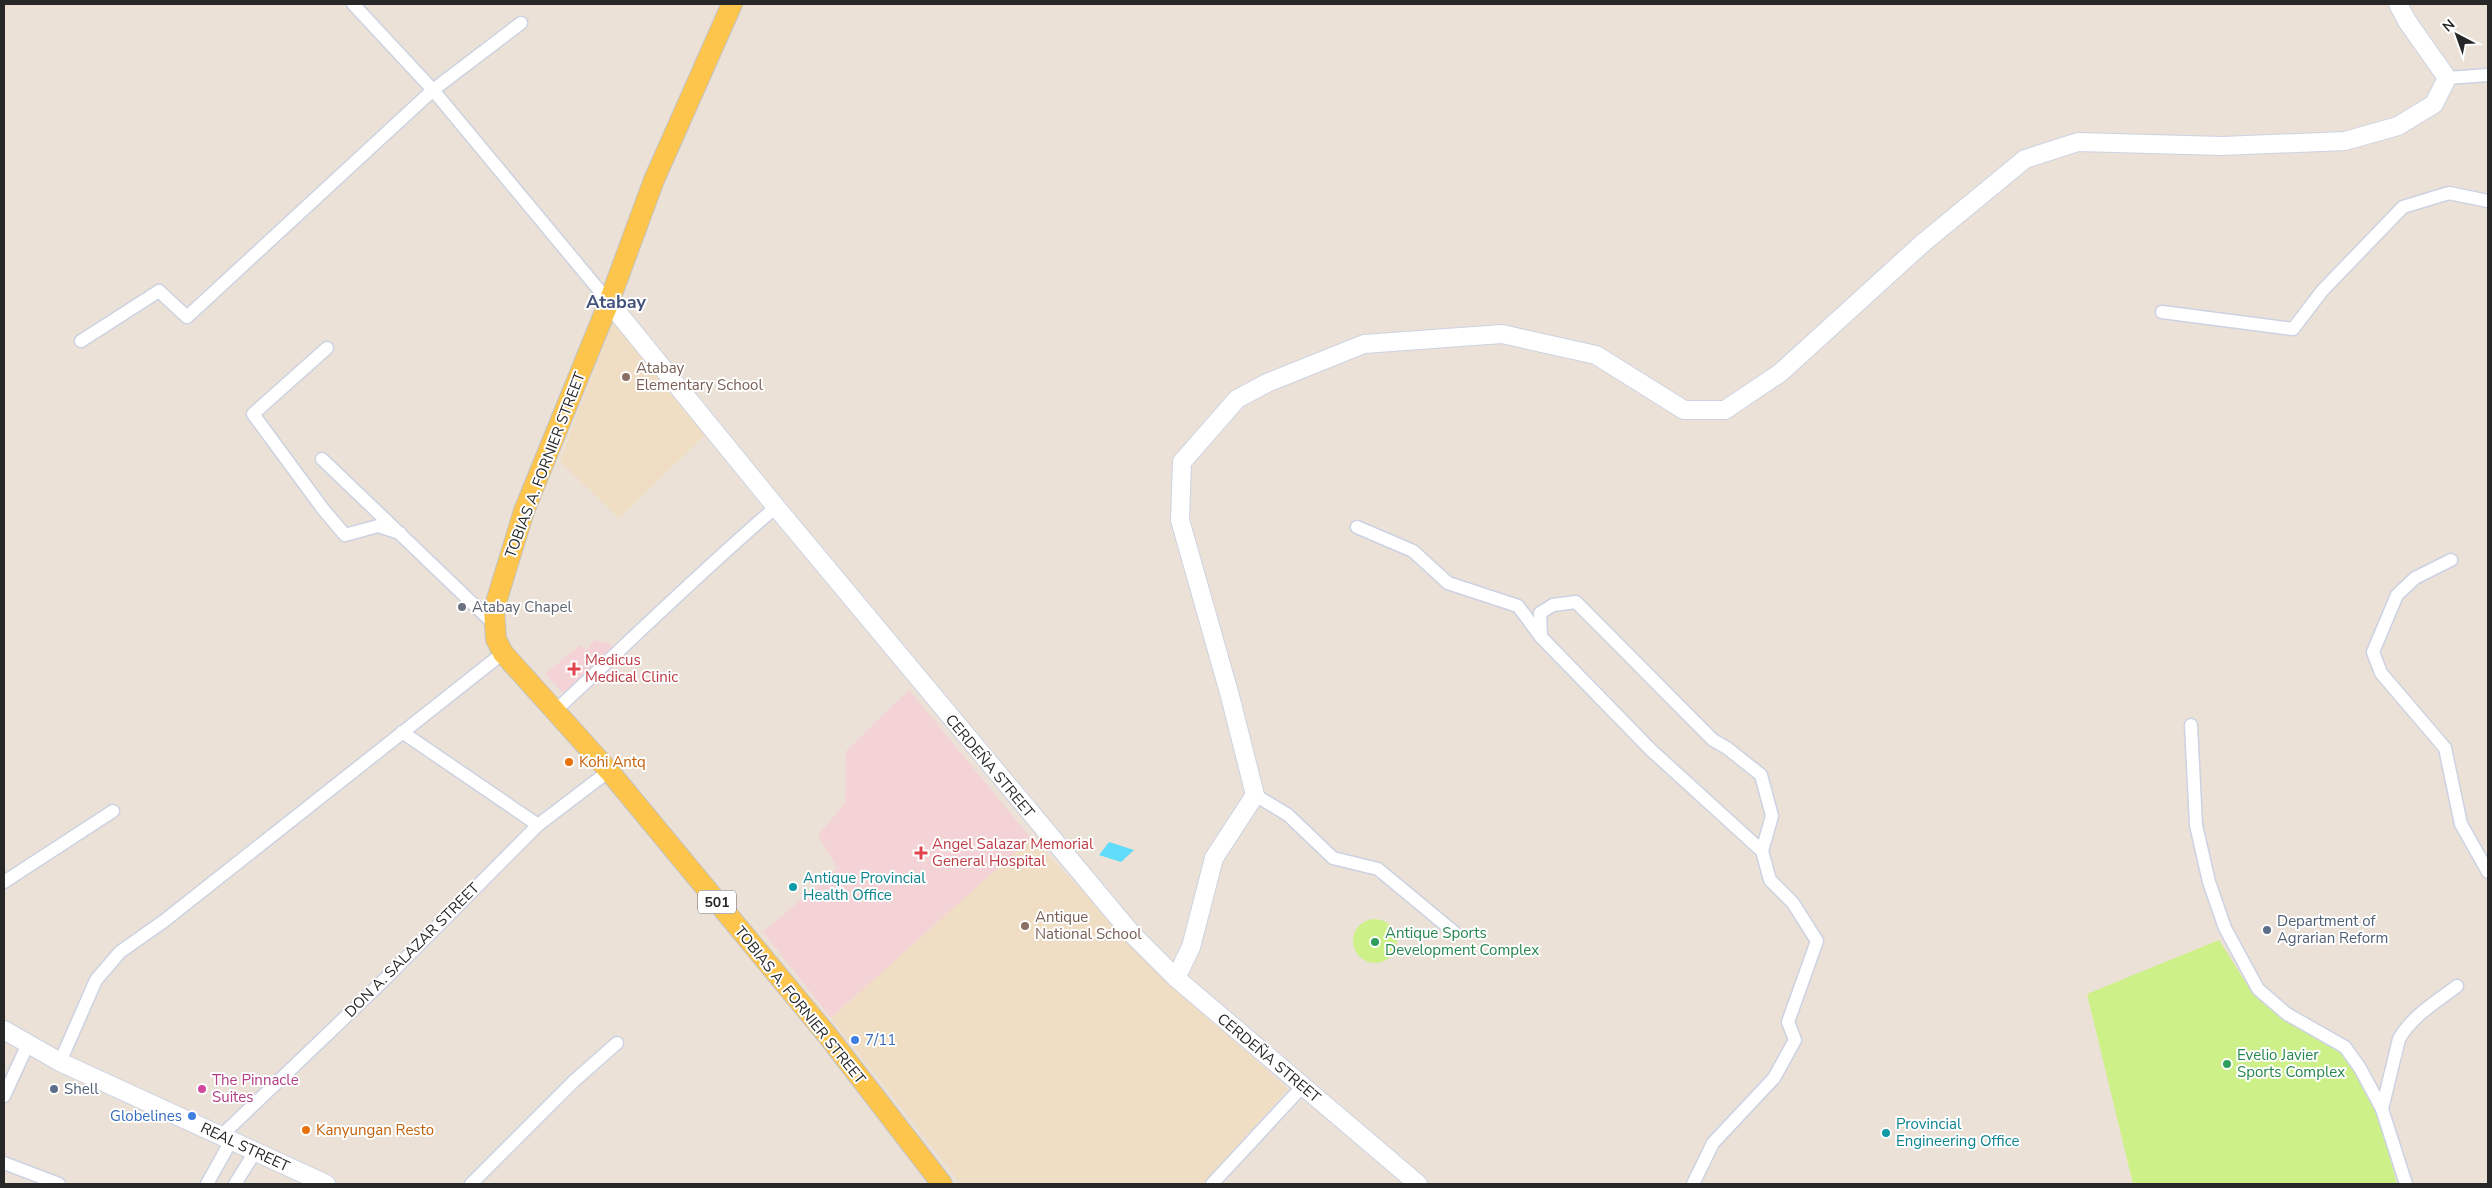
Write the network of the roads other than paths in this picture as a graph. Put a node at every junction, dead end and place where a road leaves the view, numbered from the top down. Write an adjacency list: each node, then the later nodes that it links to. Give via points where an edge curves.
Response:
1 (352, 4): 7 (street)
2 (732, 4): 9 (main road, TOBIAS A. FORNIER STREET / 501, via 654,180)
3 (2398, 4): 6 (main road)
4 (521, 23): 7 (street)
5 (2488, 75): 6 (street)
6 (2447, 78): 25 (main road, via 2434,104 2398,126 2346,141 2222,146 2078,142 2024,159 1923,243 1780,373 1725,410 1684,410 1596,356 1502,334 1364,344 1267,383 1238,399 1182,462 1180,520)
7 (433, 90): 9 (street); 11 (street, via 187,317 159,291)
8 (2488, 201): 10 (street, via 2448,193 2403,207 2322,291 2293,329)
9 (609, 302): 14 (main road, CERDEÑA STREET); 18 (main road, TOBIAS A. FORNIER STREET / 501, via 524,511 498,592)
10 (2162, 312)
11 (81, 341)
12 (327, 348): 16 (street, via 254,414 345,535 378,526)
13 (322, 459): 16 (street)
14 (776, 507): 21 (street, via 708,566); 32 (main road, CERDEÑA STREET, via 1132,934)
15 (1357, 527): 19 (street, via 1413,551 1448,583 1518,606)
16 (400, 534): 18 (street)
17 (2451, 560): 29 (street, via 2415,578 2397,595 2373,652 2381,673 2445,748 2461,824)
18 (493, 623): 20 (main road, TOBIAS A. FORNIER STREET / 501)
19 (1541, 637): 28 (street, via 1651,750); 28 (street, via 1540,613 1553,604 1576,602 1713,740 1761,775 1772,816)
20 (502, 653): 21 (main road, TOBIAS A. FORNIER STREET / 501); 23 (street)
21 (555, 710): 24 (main road, TOBIAS A. FORNIER STREET / 501)
22 (2191, 725): 40 (street, via 2196,825 2209,882 2225,928 2258,989 2287,1014 2345,1047)
23 (402, 732): 27 (street); 37 (street, via 164,921 120,952 96,980)
24 (609, 771): 27 (street, DON A. SALAZAR STREET); 49 (main road, TOBIAS A. FORNIER STREET / 501, via 828,1036)
25 (1255, 795): 31 (street, via 1288,815 1333,858 1378,869); 32 (main road, via 1214,858 1191,946)
26 (113, 811): 30 (street)
27 (538, 825): 41 (street, DON A. SALAZAR STREET)
28 (1762, 851): 52 (street, via 1770,880 1793,903 1817,941 1788,1022 1795,1040 1774,1078 1713,1143)
29 (2488, 872)
30 (4, 882)
31 (1454, 932)
32 (1176, 978): 38 (main road, CERDEÑA STREET)
33 (2457, 986): 40 (street, via 2404,1030)
34 (4, 1030): 36 (main road, REAL STREET)
35 (618, 1043): 48 (street, via 574,1081)
36 (28, 1044): 37 (main road, REAL STREET); 39 (street)
37 (60, 1062): 41 (main road, REAL STREET)
38 (1303, 1086): 50 (street); 51 (main road, CERDEÑA STREET)
39 (4, 1096)
40 (2382, 1109): 53 (street)
41 (226, 1138): 42 (main road, REAL STREET); 45 (street, DON A. SALAZAR STREET)
42 (254, 1152): 46 (street); 47 (main road, REAL STREET)
43 (4, 1163): 44 (street)
44 (59, 1184)
45 (207, 1184)
46 (235, 1184)
47 (326, 1184)
48 (471, 1184)
49 (942, 1184)
50 (1212, 1184)
51 (1418, 1184)
52 (1693, 1184)
53 (2406, 1184)

